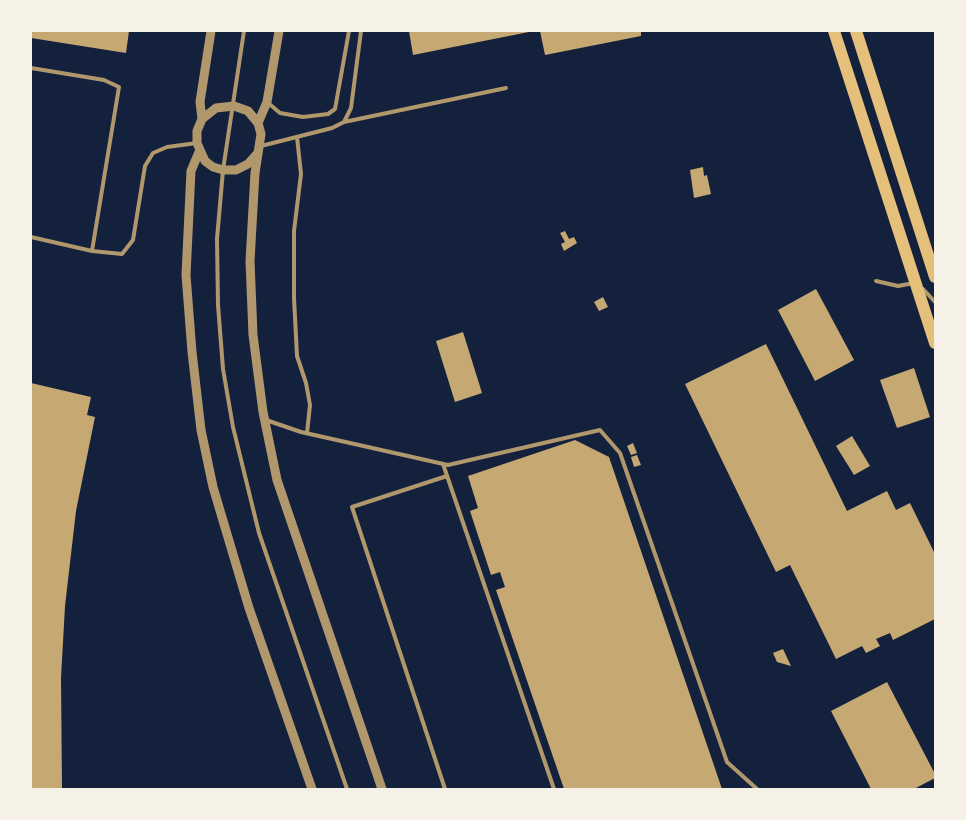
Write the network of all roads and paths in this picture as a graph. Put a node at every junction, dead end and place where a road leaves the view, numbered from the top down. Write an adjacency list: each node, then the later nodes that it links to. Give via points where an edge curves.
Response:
1 (211, 31): 12 (street, via 200,102)
2 (244, 31): 11 (lane)
3 (279, 31): 10 (street)
4 (348, 31): 10 (lane, via 335,109 328,114 303,117 280,113)
5 (361, 31): 14 (lane, via 351,108)
6 (834, 31): 23 (main road)
7 (856, 31): 21 (main road)
8 (31, 68): 20 (lane, via 104,80 119,87)
9 (506, 88): 14 (lane)
10 (267, 102): 13 (street)
11 (234, 106): 12 (street, via 216,108); 13 (street, via 248,111); 18 (lane)
12 (202, 119): 16 (street, via 197,131)
13 (258, 122): 17 (street, via 261,134)
14 (344, 122): 15 (lane)
15 (297, 137): 17 (lane); 27 (lane, via 300,174 294,231 294,298 298,356 310,404)
16 (198, 148): 18 (street, via 205,161); 20 (lane, via 167,147 153,153 145,166 133,240 122,254); 30 (street, via 191,171 186,275 201,430 213,487 249,608)
17 (259, 150): 18 (street, via 248,164 236,170); 26 (street, via 250,261 253,335)
18 (223, 170): 31 (lane, via 217,239 218,306 232,427 259,533)
19 (31, 237): 20 (lane)
20 (92, 250)
21 (935, 277)
22 (876, 281): 23 (lane, via 906,286)
23 (916, 282): 24 (lane); 25 (main road)
24 (935, 302)
25 (935, 342)
26 (264, 419): 27 (lane); 32 (street, via 277,480)
27 (307, 434): 28 (lane)
28 (443, 464): 29 (lane); 35 (lane, via 600,430 620,453 727,762)
29 (447, 476): 33 (lane, via 352,508); 34 (lane)
30 (312, 789)
31 (347, 789)
32 (382, 789)
33 (445, 789)
34 (554, 789)
35 (757, 789)

